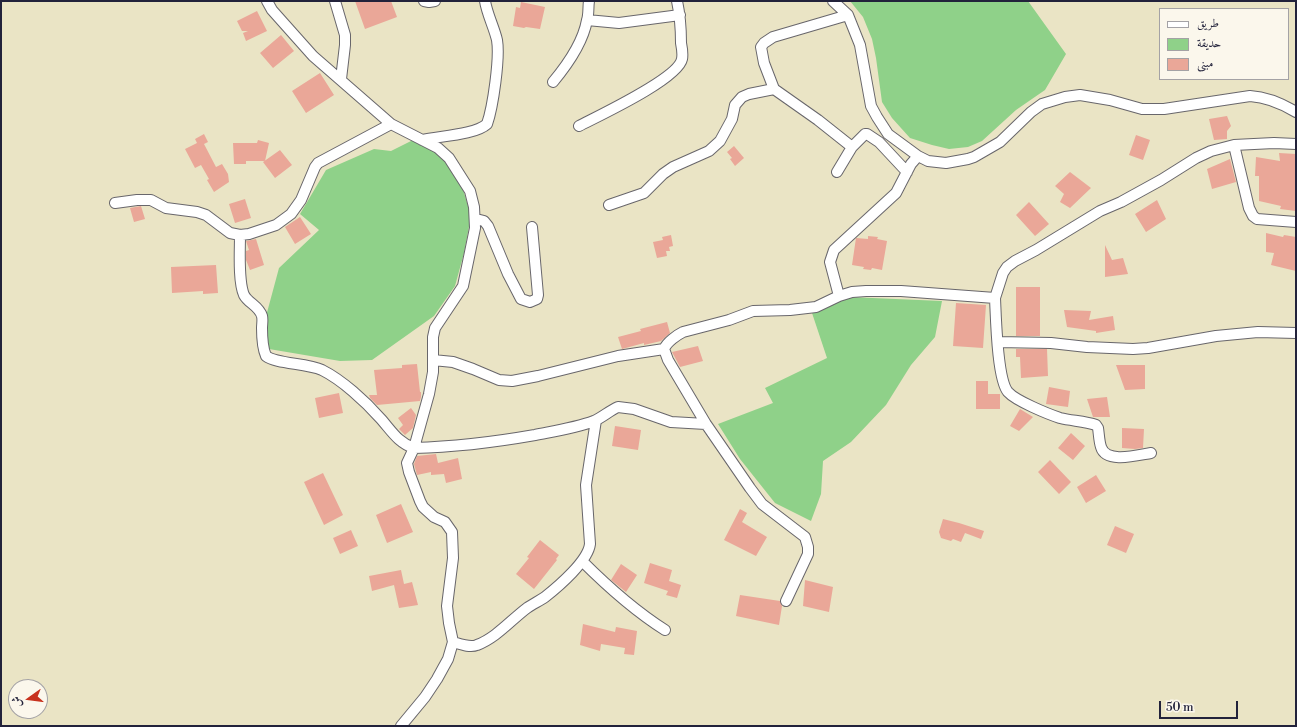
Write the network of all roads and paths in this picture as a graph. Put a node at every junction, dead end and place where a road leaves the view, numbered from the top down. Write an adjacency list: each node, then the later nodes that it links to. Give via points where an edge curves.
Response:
1 (267, 1): 12 (street, via 313,56)
2 (335, 1): 12 (street, via 345,35)
3 (424, 1): 4 (street)
4 (435, 1)
5 (485, 1): 18 (street, via 495,31 498,51 493,102 487,124 478,130)
6 (589, 1): 11 (street)
7 (677, 1): 9 (street)
8 (833, 1): 10 (street)
9 (680, 15): 11 (street, via 619,23); 17 (street, via 680,64 642,93)
10 (848, 15): 14 (street, via 773,37 764,43 761,47 764,63); 22 (street, via 860,45 871,106 888,134)
11 (587, 20): 13 (street, via 574,54)
12 (340, 80): 16 (street)
13 (553, 82)
14 (774, 89): 21 (street); 26 (street, via 742,97 735,105 732,119 720,141 709,151 673,167 644,193)
15 (1296, 112): 22 (street, via 1270,99 1250,96 1177,107 1142,109 1102,98 1065,96 1042,104 1000,142 974,157 956,162 935,163)
16 (391, 124): 18 (street); 30 (street, via 318,163 295,210 281,222)
17 (579, 126)
18 (422, 140): 27 (street, via 438,148 455,167 470,191)
19 (1296, 144): 20 (street)
20 (1234, 145): 28 (street, via 1253,216 1262,220); 32 (street, via 1196,158 1015,261 1003,273)
21 (852, 147): 23 (street); 24 (street, via 869,134)
22 (918, 156): 24 (street)
23 (837, 172)
24 (907, 172): 31 (street, via 896,193 831,254 830,265)
25 (115, 203): 30 (street, via 151,200 166,208 197,212 210,217 230,233)
26 (609, 205)
27 (476, 219): 29 (street, via 484,221 488,226 521,299 530,302 537,299 538,295); 36 (street, via 463,286 435,328)
28 (1296, 222)
29 (532, 227)
30 (240, 235): 39 (street, via 242,288 246,298 261,313 262,341 266,356 321,369 333,376 362,401 402,443)
31 (839, 296): 32 (street, via 852,292 901,291); 35 (street, via 816,307 753,310 729,320 680,334)
32 (995, 298): 34 (street)
33 (1296, 333): 34 (street, via 1258,332 1216,336 1133,349)
34 (998, 342): 40 (street, via 1003,382 1013,396 1066,420 1096,425 1101,447 1110,456 1124,457)
35 (664, 349): 36 (street, via 618,356 512,381 499,380 453,362); 38 (street)
36 (433, 360): 39 (street, via 429,394)
37 (596, 420): 38 (street, via 621,406 671,422); 39 (street, via 493,443); 41 (street, via 586,485 590,538 589,548)
38 (706, 424): 42 (street, via 762,504 797,530 806,540 808,554)
39 (414, 448): 44 (street, via 407,465 420,501 434,517 445,522 452,532 453,558 446,606)
40 (1151, 453)
41 (582, 561): 43 (street, via 608,586); 44 (street, via 551,592 485,641 474,646)
42 (786, 601)
43 (665, 630)
44 (453, 642): 45 (street, via 448,659 437,678)
45 (401, 726)

